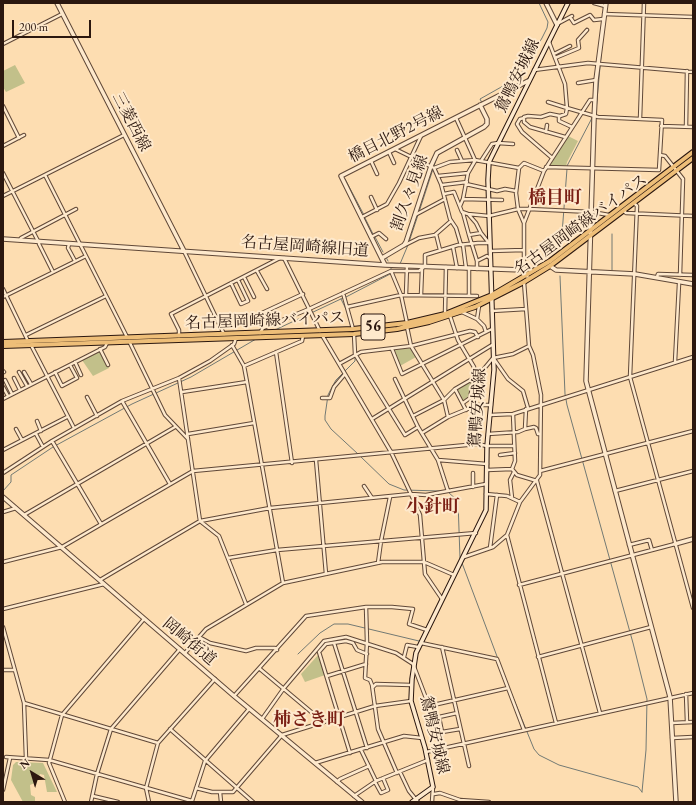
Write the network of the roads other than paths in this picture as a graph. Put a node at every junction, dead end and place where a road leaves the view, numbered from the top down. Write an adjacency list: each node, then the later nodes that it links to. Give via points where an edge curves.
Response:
1 (57, 3): 7 (street, 三菱西線)
2 (546, 3): 12 (street)
3 (568, 3): 12 (street, 鴛鴨安城線)
4 (594, 3): 6 (street)
5 (644, 3): 9 (street)
6 (605, 5): 8 (street)
7 (62, 14): 15 (street); 46 (street, 三菱西線)
8 (603, 14): 9 (street); 11 (street)
9 (644, 15): 10 (street); 21 (street)
10 (693, 17)
11 (603, 19): 12 (street, via 594,20 590,15 574,24 571,17); 19 (street)
12 (558, 24): 14 (street, 鴛鴨安城線)
13 (587, 30): 18 (street, via 578,40 579,48)
14 (548, 41): 17 (street); 22 (street, 鴛鴨安城線)
15 (3, 44)
16 (570, 46): 17 (street)
17 (554, 54): 18 (street)
18 (555, 58): 20 (street)
19 (598, 64): 20 (street); 21 (street); 25 (street)
20 (558, 67): 22 (street); 32 (street, via 565,84)
21 (642, 68): 23 (street); 38 (street)
22 (534, 70): 26 (street, 鴛鴨安城線)
23 (688, 71): 24 (street); 42 (street)
24 (693, 72)
25 (596, 80): 27 (street); 28 (street)
26 (528, 81): 30 (street, 橋目北野2号線); 51 (street, 鴛鴨安城線)
27 (578, 83)
28 (595, 100): 33 (street, via 590,100); 35 (street)
29 (548, 102): 32 (street)
30 (480, 105): 36 (street, 橋目北野2号線); 50 (street, 割久々見線, via 487,124)
31 (3, 106): 49 (street)
32 (567, 108): 33 (street); 34 (street, via 566,114)
33 (582, 112): 35 (street); 41 (street)
34 (559, 116): 37 (street, via 550,114); 41 (street, via 559,121)
35 (594, 116): 38 (street); 71 (street)
36 (456, 118): 47 (street, 橋目北野2号線); 50 (street)
37 (524, 118): 44 (street, via 524,122 530,127); 60 (street, via 517,124 522,132)
38 (640, 119): 40 (street, via 662,120)
39 (547, 125): 44 (street)
40 (662, 126): 42 (street); 58 (street)
41 (572, 127): 48 (street)
42 (686, 127): 43 (street)
43 (693, 127)
44 (546, 132): 48 (street)
45 (24, 135): 49 (street)
46 (124, 135): 77 (street); 131 (street, 三菱西線)
47 (422, 136): 54 (street, 橋目北野2号線); 59 (street)
48 (565, 137): 60 (street)
49 (19, 138): 53 (street)
50 (466, 138): 62 (street); 68 (street, 割久々見線, via 437,153)
51 (498, 142): 52 (street); 64 (street, via 492,144); 66 (street, 鴛鴨安城線)
52 (513, 144)
53 (3, 146)
54 (395, 149): 56 (street, 橋目北野2号線); 59 (street)
55 (457, 150): 65 (street)
56 (389, 152): 63 (street, 橋目北野2号線); 67 (street)
57 (693, 152): 72 (main road, 名古屋岡崎線バイパス / 56)
58 (660, 155): 71 (street, via 659,170); 72 (street, via 665,156)
59 (411, 157): 68 (street); 95 (street, via 389,200)
60 (551, 157): 69 (street)
61 (693, 158): 72 (main road, 名古屋岡崎線バイパス / 56)
62 (475, 160): 64 (street); 65 (street); 74 (street)
63 (371, 161): 76 (street); 108 (street, 橋目北野2号線, via 341,176)
64 (481, 161): 66 (street)
65 (462, 162): 68 (street)
66 (489, 162): 70 (street); 81 (street, 鴛鴨安城線)
67 (394, 163)
68 (432, 167): 78 (street); 103 (street, 割久々見線)
69 (546, 167): 71 (street); 73 (street)
70 (519, 168): 73 (street, via 524,163); 83 (street)
71 (593, 168): 99 (street)
72 (675, 169): 91 (main road, 名古屋岡崎線バイパス / 56); 104 (main road, 名古屋岡崎線バイパス / 56); 106 (street, via 683,179)
73 (544, 171): 94 (street)
74 (468, 173): 78 (street); 79 (street)
75 (3, 174): 82 (street)
76 (377, 174)
77 (45, 175): 82 (street); 102 (street)
78 (438, 176): 80 (street)
79 (467, 183): 80 (street); 81 (street); 88 (street)
80 (442, 185): 84 (street)
81 (488, 188): 83 (street); 90 (street, 鴛鴨安城線)
82 (12, 191): 85 (street); 112 (street)
83 (516, 191): 96 (street)
84 (444, 194): 87 (street); 92 (street, via 454,192)
85 (3, 196)
86 (371, 197): 95 (street)
87 (445, 199): 103 (street); 109 (street)
88 (464, 199): 90 (street); 92 (street)
89 (502, 200): 90 (street)
90 (489, 201): 105 (street, 鴛鴨安城線)
91 (634, 203): 97 (main road, 名古屋岡崎線バイパス / 56); 101 (street, via 637,206)
92 (460, 206): 98 (street)
93 (76, 209): 102 (street)
94 (529, 209): 96 (street); 99 (street); 110 (street)
95 (377, 210): 108 (street)
96 (518, 210): 105 (street); 110 (street)
97 (624, 211): 101 (street); 116 (main road, 名古屋岡崎線バイパス / 56)
98 (462, 212): 100 (street); 115 (street)
99 (591, 212): 104 (street); 111 (street)
100 (468, 214): 105 (street); 113 (street)
101 (637, 214): 106 (street); 154 (street)
102 (65, 215): 112 (street); 125 (street)
103 (415, 215): 126 (street, 割久々見線)
104 (609, 215): 111 (main road, 名古屋岡崎線バイパス / 56)
105 (489, 216): 123 (street, 鴛鴨安城線)
106 (682, 216): 107 (street); 155 (street)
107 (693, 216)
108 (362, 217): 117 (street, 橋目北野2号線)
109 (451, 221): 114 (street); 127 (street)
110 (524, 222): 130 (street)
111 (591, 230): 116 (street); 153 (main road, 名古屋岡崎線バイパス / 56, via 550,261)
112 (32, 231): 120 (street); 121 (street)
113 (481, 232): 115 (street); 123 (street)
114 (436, 234): 126 (street); 129 (street)
115 (469, 235): 122 (street)
116 (591, 236): 141 (main road, 名古屋岡崎線バイパス / 56); 152 (street)
117 (371, 237): 118 (street, via 379,233); 135 (street, 橋目北野2号線)
118 (386, 238)
119 (3, 239): 120 (street, 名古屋岡崎線旧道)
120 (20, 240): 121 (street, 名古屋岡崎線旧道)
121 (38, 241): 124 (street, 名古屋岡崎線旧道); 151 (street)
122 (472, 243): 123 (street); 127 (street); 138 (street)
123 (489, 243): 132 (street, 鴛鴨安城線)
124 (68, 244): 125 (street, 名古屋岡崎線旧道); 137 (street)
125 (80, 244): 131 (street, 名古屋岡崎線旧道); 133 (street)
126 (404, 245): 135 (street, 割久々見線)
127 (462, 245): 128 (street); 145 (street)
128 (453, 247): 129 (street); 144 (street)
129 (440, 250): 142 (street, via 425,255)
130 (524, 250): 132 (street); 153 (street)
131 (184, 251): 134 (street, 名古屋岡崎線旧道); 173 (street)
132 (490, 251): 136 (street, 鴛鴨安城線)
133 (86, 256): 137 (street); 172 (street)
134 (284, 257): 139 (street, 名古屋岡崎線旧道); 148 (street); 167 (street)
135 (382, 258): 139 (street, 橋目北野2号線)
136 (490, 258): 138 (street, via 487,256); 147 (street, 鴛鴨安城線)
137 (75, 261): 151 (street)
138 (477, 261): 146 (street)
139 (385, 265): 140 (street, 名古屋岡崎線旧道)
140 (407, 266): 142 (street, 名古屋岡崎線旧道); 150 (street)
141 (550, 266): 152 (street, via 556,270); 160 (main road, 名古屋岡崎線バイパス / 56)
142 (424, 267): 143 (street, 名古屋岡崎線旧道); 150 (street, via 419,271); 170 (street)
143 (446, 267): 144 (street, 名古屋岡崎線旧道); 174 (street)
144 (457, 268): 145 (street, 名古屋岡崎線旧道)
145 (467, 268): 146 (street, 名古屋岡崎線旧道); 175 (street)
146 (477, 269): 147 (street, 名古屋岡崎線旧道)
147 (491, 269): 153 (street, 名古屋岡崎線旧道, via 522,270); 178 (street, 鴛鴨安城線)
148 (257, 271): 157 (street); 165 (street)
149 (391, 271): 150 (street); 166 (street); 168 (street)
150 (407, 271): 169 (street)
151 (53, 272): 171 (street)
152 (590, 272): 154 (street); 249 (street, via 586,381)
153 (525, 274): 178 (main road, 名古屋岡崎線バイパス / 56)
154 (635, 274): 158 (street); 235 (street)
155 (680, 275): 156 (street); 158 (street, via 658,274)
156 (693, 275)
157 (244, 277): 159 (street); 177 (street)
158 (657, 277): 163 (street)
159 (238, 280): 161 (street); 161 (street, via 248,301 241,304)
160 (524, 282): 178 (main road, 名古屋岡崎線バイパス / 56); 182 (street)
161 (231, 283): 173 (street)
162 (679, 284): 222 (street)
163 (693, 284)
164 (3, 289): 171 (street)
165 (267, 289)
166 (343, 293): 180 (street); 181 (street)
167 (303, 294): 181 (street); 188 (street)
168 (401, 295): 169 (street); 180 (street); 189 (street)
169 (406, 295): 170 (street)
170 (421, 295): 174 (street)
171 (5, 296): 196 (street)
172 (106, 296): 196 (street); 204 (street)
173 (205, 296): 197 (street); 199 (street, via 171,314 179,330)
174 (446, 296): 175 (street); 185 (street)
175 (469, 296): 176 (street)
176 (478, 296)
177 (254, 297)
178 (492, 297): 179 (main road, 名古屋岡崎線バイパス / 56); 183 (street, 鴛鴨安城線); 185 (main road, 名古屋岡崎線バイパス / 56)
179 (479, 306): 184 (main road, 名古屋岡崎線バイパス / 56); 187 (street)
180 (347, 308): 192 (street)
181 (309, 309): 191 (street, via 263,328); 194 (street)
182 (526, 309): 183 (street); 213 (street)
183 (492, 311): 190 (street, 鴛鴨安城線)
184 (462, 312): 186 (main road, 名古屋岡崎線バイパス / 56); 187 (street)
185 (445, 314): 189 (main road, 名古屋岡崎線バイパス / 56)
186 (450, 316): 189 (main road, 名古屋岡崎線バイパス / 56); 201 (street)
187 (476, 319): 193 (street, via 484,326)
188 (247, 320)
189 (407, 325): 192 (main road, 名古屋岡崎線バイパス / 56); 211 (street)
190 (493, 329): 193 (street); 209 (street, 鴛鴨安城線)
191 (260, 332): 194 (main road, 名古屋岡崎線バイパス / 56); 195 (main road, 名古屋岡崎線バイパス / 56)
192 (354, 332): 194 (main road, 名古屋岡崎線バイパス / 56); 217 (street)
193 (486, 332): 202 (street)
194 (321, 333): 200 (main road, 名古屋岡崎線バイパス / 56); 223 (street)
195 (240, 334): 198 (main road, 名古屋岡崎線バイパス / 56); 203 (main road)
196 (26, 335): 206 (street)
197 (224, 335): 198 (main road, 名古屋岡崎線バイパス / 56); 199 (main road, 名古屋岡崎線バイパス / 56)
198 (232, 335): 203 (main road)
199 (179, 336): 204 (main road, 名古屋岡崎線バイパス / 56)
200 (304, 336): 203 (main road, 名古屋岡崎線バイパス / 56); 216 (street, via 302,342)
201 (456, 336): 202 (street, via 470,331 475,332); 211 (street); 212 (street)
202 (478, 337): 212 (street)
203 (236, 338): 204 (main road, 名古屋岡崎線バイパス / 56); 208 (street)
204 (128, 340): 206 (main road, 名古屋岡崎線バイパス / 56); 207 (main road, 名古屋岡崎線バイパス / 56); 246 (street)
205 (3, 342): 206 (main road, 名古屋岡崎線バイパス / 56)
206 (29, 343): 207 (main road, 名古屋岡崎線バイパス / 56); 210 (main road, 名古屋岡崎線バイパス / 56); 234 (street)
207 (107, 343): 214 (street)
208 (232, 345): 227 (street); 237 (street)
209 (492, 345): 219 (street); 220 (street, 鴛鴨安城線)
210 (3, 346)
211 (411, 346): 215 (street); 224 (street)
212 (461, 346): 219 (street); 224 (street)
213 (529, 346): 220 (street, via 513,354); 261 (street, via 541,395)
214 (100, 349): 221 (street); 226 (street)
215 (392, 350): 217 (street); 224 (street, via 402,374)
216 (276, 352): 227 (street); 303 (street)
217 (355, 354): 223 (street); 262 (street)
218 (693, 357): 222 (street)
219 (468, 358): 231 (street); 242 (street)
220 (493, 358): 231 (street, via 483,370); 260 (street, 鴛鴨安城線); 263 (street, via 508,379 523,392)
221 (75, 362): 225 (street); 233 (street)
222 (675, 362): 235 (street)
223 (339, 364): 232 (street)
224 (422, 364): 242 (street)
225 (70, 365): 230 (street); 230 (street, via 77,378 62,386)
226 (108, 365)
227 (244, 366): 241 (street)
228 (20, 372): 244 (street)
229 (24, 372): 243 (street)
230 (56, 372): 234 (street)
231 (474, 372): 238 (street)
232 (345, 374): 254 (street, via 334,387 330,398); 271 (street)
233 (81, 375)
234 (48, 376): 243 (street); 269 (street)
235 (630, 376): 249 (street); 290 (street)
236 (14, 378): 248 (street)
237 (179, 378): 246 (street); 250 (street)
238 (474, 378): 247 (street); 259 (street, via 470,398)
239 (395, 379): 256 (street)
240 (5, 380): 251 (street)
241 (247, 382): 250 (street); 273 (street)
242 (433, 382): 256 (street); 257 (street)
243 (31, 384): 244 (street)
244 (27, 386): 248 (street)
245 (3, 387): 252 (street)
246 (152, 388): 258 (street); 274 (street, via 165,415)
247 (455, 389): 257 (street); 259 (street)
248 (20, 390): 251 (street)
249 (588, 390): 261 (street); 300 (street)
250 (182, 392): 284 (street)
251 (12, 394): 252 (street)
252 (8, 396): 255 (street)
253 (87, 397): 267 (street)
254 (322, 398)
255 (3, 399)
256 (404, 400): 262 (street); 268 (street)
257 (444, 400): 268 (street); 270 (street)
258 (122, 402): 267 (street); 291 (street)
259 (463, 403): 264 (street)
260 (491, 405): 264 (street, via 477,405); 266 (street, 鴛鴨安城線)
261 (540, 406): 263 (street); 286 (street)
262 (389, 409): 271 (street); 275 (street, via 405,435)
263 (527, 409): 265 (street); 278 (street)
264 (466, 410): 270 (street)
265 (513, 414): 266 (street); 281 (street)
266 (490, 415): 285 (street, 鴛鴨安城線)
267 (97, 416): 276 (street)
268 (413, 416): 275 (street)
269 (67, 417): 276 (street); 279 (street)
270 (448, 417): 282 (street)
271 (372, 419): 297 (street)
272 (36, 420): 279 (street)
273 (254, 423): 284 (street); 305 (street)
274 (175, 427): 287 (street); 291 (street)
275 (418, 427): 282 (street)
276 (74, 428): 289 (street)
277 (16, 429): 288 (street)
278 (525, 429): 281 (street); 286 (street, via 534,427)
279 (41, 430): 283 (street)
280 (693, 431): 290 (street)
281 (514, 432): 285 (street); 293 (street)
282 (422, 433): 296 (street)
283 (36, 434): 288 (street); 294 (street)
284 (188, 434): 287 (street)
285 (488, 434): 292 (street, 鴛鴨安城線)
286 (540, 434): 309 (street)
287 (188, 439): 308 (street)
288 (22, 440): 295 (street)
289 (52, 441): 294 (street); 315 (street)
290 (648, 443): 300 (street); 313 (street)
291 (146, 444): 315 (street); 316 (street)
292 (487, 446): 293 (street); 296 (street, via 477,444); 304 (street, 鴛鴨安城線)
293 (514, 446): 298 (street)
294 (42, 447): 311 (street)
295 (3, 450)
296 (431, 450): 297 (street); 302 (street)
297 (392, 452): 301 (street); 322 (street)
298 (515, 453): 299 (street); 307 (street)
299 (500, 455)
300 (605, 455): 309 (street); 321 (street)
301 (316, 460): 303 (street); 330 (street)
302 (438, 460): 304 (street); 320 (street)
303 (292, 463): 305 (street)
304 (487, 464): 306 (street, 鴛鴨安城線)
305 (262, 465): 308 (street); 332 (street)
306 (487, 470): 307 (street); 317 (street, 鴛鴨安城線)
307 (513, 470): 314 (street, via 517,475); 328 (street, via 510,480)
308 (193, 471): 316 (street); 335 (street)
309 (540, 471): 314 (street)
310 (693, 471): 313 (street)
311 (3, 473)
312 (473, 473): 319 (street)
313 (658, 480): 321 (street); 342 (street)
314 (537, 481): 329 (street); 355 (street)
315 (77, 484): 334 (street); 336 (street)
316 (170, 484): 336 (street)
317 (487, 484): 319 (street); 323 (street, 鴛鴨安城線)
318 (364, 486): 327 (street)
319 (474, 488): 320 (street)
320 (448, 491): 322 (street, via 426,495)
321 (615, 491): 343 (street)
322 (411, 494): 326 (street); 339 (street, via 420,515)
323 (486, 494): 324 (street); 337 (street, 鴛鴨安城線, via 486,510)
324 (497, 495): 328 (street); 346 (street)
325 (3, 497): 331 (street, 岡崎街道)
326 (390, 497): 327 (street); 341 (street)
327 (372, 498): 330 (street)
328 (512, 498): 329 (street)
329 (520, 502): 338 (street)
330 (320, 504): 332 (street); 344 (street)
331 (16, 508): 333 (street); 334 (street, 岡崎街道)
332 (270, 508): 335 (street); 347 (street)
333 (3, 512)
334 (24, 516): 345 (street, 岡崎街道)
335 (200, 521): 351 (street, via 219,536); 358 (street)
336 (101, 524): 345 (street)
337 (476, 533): 339 (street); 350 (street, 鴛鴨安城線)
338 (507, 535): 346 (street); 361 (street)
339 (422, 537): 341 (street); 353 (street)
340 (693, 539): 342 (street)
341 (381, 541): 344 (street); 354 (street)
342 (675, 544): 348 (street); 365 (street)
343 (629, 545): 348 (street, via 650,540); 349 (street)
344 (324, 546): 347 (street); 356 (street)
345 (62, 547): 352 (street); 358 (street, 岡崎街道)
346 (490, 548): 350 (street)
347 (277, 550): 351 (street); 359 (street)
348 (652, 550): 349 (street)
349 (632, 555): 355 (street); 369 (street)
350 (464, 557): 357 (street, 鴛鴨安城線)
351 (228, 558): 363 (street)
352 (3, 562)
353 (424, 562): 354 (street); 357 (street); 362 (street, via 427,579)
354 (378, 563): 356 (street)
355 (564, 573): 361 (street); 375 (street)
356 (326, 574): 359 (street)
357 (455, 576): 362 (street, 鴛鴨安城線)
358 (100, 580): 360 (street, 岡崎街道)
359 (283, 583): 363 (street)
360 (105, 584): 366 (street); 367 (street, 岡崎街道)
361 (519, 585): 383 (street)
362 (442, 600): 370 (street, 鴛鴨安城線)
363 (246, 604): 371 (street, via 206,629)
364 (366, 607): 370 (street, via 413,609 409,624); 372 (street); 379 (street, via 306,616)
365 (693, 608)
366 (3, 609)
367 (144, 619): 378 (street, 岡崎街道); 408 (street)
368 (3, 627): 388 (street)
369 (651, 627): 375 (street); 399 (street)
370 (427, 630): 374 (street, 鴛鴨安城線)
371 (199, 637): 379 (street, via 246,651 256,648); 380 (street)
372 (367, 642): 381 (street); 382 (street); 394 (street, via 346,637 324,641)
373 (334, 643): 381 (street, via 353,643 357,650); 389 (street); 390 (street, via 326,644 319,652)
374 (421, 643): 376 (street, 鴛鴨安城線); 377 (street)
375 (582, 645): 383 (street); 407 (street)
376 (418, 647): 382 (street, via 407,645); 385 (street, 鴛鴨安城線)
377 (442, 647): 395 (street, via 497,659); 400 (street)
378 (180, 649): 380 (street, 岡崎街道); 416 (street)
379 (277, 650): 386 (street)
380 (185, 653): 391 (street, 岡崎街道)
381 (367, 654): 384 (street)
382 (404, 657): 385 (street)
383 (538, 657): 414 (street)
384 (366, 664): 389 (street); 393 (street, via 365,678 370,680)
385 (414, 664): 392 (street, 鴛鴨安城線); 400 (street, via 429,706)
386 (260, 668): 394 (street); 398 (street)
387 (3, 670): 388 (street)
388 (14, 670): 402 (street)
389 (343, 671): 390 (street); 405 (street)
390 (327, 676): 409 (street)
391 (215, 679): 398 (street, 岡崎街道); 418 (street)
392 (411, 685): 393 (street, via 376,684); 401 (street, 鴛鴨安城線)
393 (373, 687): 403 (street)
394 (284, 688): 410 (street); 411 (street)
395 (508, 688): 400 (street); 419 (street)
396 (693, 693): 397 (street)
397 (686, 694): 399 (street); 412 (street)
398 (234, 696): 404 (street, 岡崎街道)
399 (670, 697): 407 (street); 415 (street)
400 (454, 700): 406 (street)
401 (411, 701): 403 (street); 422 (street, 鴛鴨安城線)
402 (24, 703): 408 (street); 431 (street)
403 (375, 706): 405 (street); 425 (street)
404 (249, 708): 410 (street, 岡崎街道); 433 (street)
405 (356, 712): 409 (street); 427 (street)
406 (457, 713): 417 (street); 417 (street, via 439,717 442,732)
407 (600, 713): 414 (street)
408 (62, 715): 416 (street); 432 (street)
409 (339, 717): 411 (street); 429 (street)
410 (262, 719): 420 (street, 岡崎街道)
411 (322, 721): 420 (street)
412 (687, 722): 413 (street); 415 (street)
413 (693, 722)
414 (556, 723): 419 (street)
415 (672, 723): 423 (street)
416 (111, 729): 424 (street); 439 (street)
417 (460, 729): 426 (street)
418 (170, 730): 424 (street); 433 (street)
419 (525, 730): 426 (street)
420 (282, 735): 435 (street, 岡崎街道); 446 (street)
421 (693, 737): 423 (street)
422 (422, 738): 425 (street, via 404,736); 430 (street, 鴛鴨安城線)
423 (672, 738): 466 (street)
424 (158, 743): 444 (street)
425 (383, 743): 427 (street); 438 (street)
426 (463, 743): 430 (street); 437 (street)
427 (367, 748): 428 (street)
428 (361, 750): 429 (street); 436 (street)
429 (350, 752): 435 (street)
430 (426, 752): 434 (street, 鴛鴨安城線)
431 (26, 758): 432 (street); 447 (street, via 8,757)
432 (49, 760): 439 (street); 456 (street)
433 (205, 760): 445 (street); 446 (street)
434 (428, 760): 438 (street); 443 (street, 鴛鴨安城線)
435 (314, 764): 442 (street, 岡崎街道)
436 (369, 766): 441 (street); 442 (street)
437 (469, 766)
438 (399, 772): 440 (street); 454 (street)
439 (98, 774): 444 (street); 451 (street)
440 (383, 778): 441 (street); 441 (street, via 388,790 382,793)
441 (376, 781): 452 (street)
442 (336, 782): 452 (street, 岡崎街道)
443 (433, 786): 449 (street); 450 (street); 454 (street, 鴛鴨安城線)
444 (146, 788): 453 (street); 459 (street)
445 (196, 788): 448 (street); 460 (street)
446 (237, 788): 448 (street, via 233,792); 462 (street)
447 (3, 790)
448 (220, 792): 461 (street)
449 (440, 793): 450 (street); 455 (street)
450 (434, 794): 464 (street)
451 (93, 796): 457 (street); 458 (street)
452 (354, 796): 463 (street, 岡崎街道)
453 (180, 801): 460 (street)
454 (415, 801)
455 (470, 801): 465 (street)
456 (65, 802)
457 (91, 802)
458 (118, 802)
459 (149, 802)
460 (193, 802)
461 (221, 802)
462 (253, 802)
463 (362, 802)
464 (432, 802)
465 (489, 802)
466 (676, 802)

